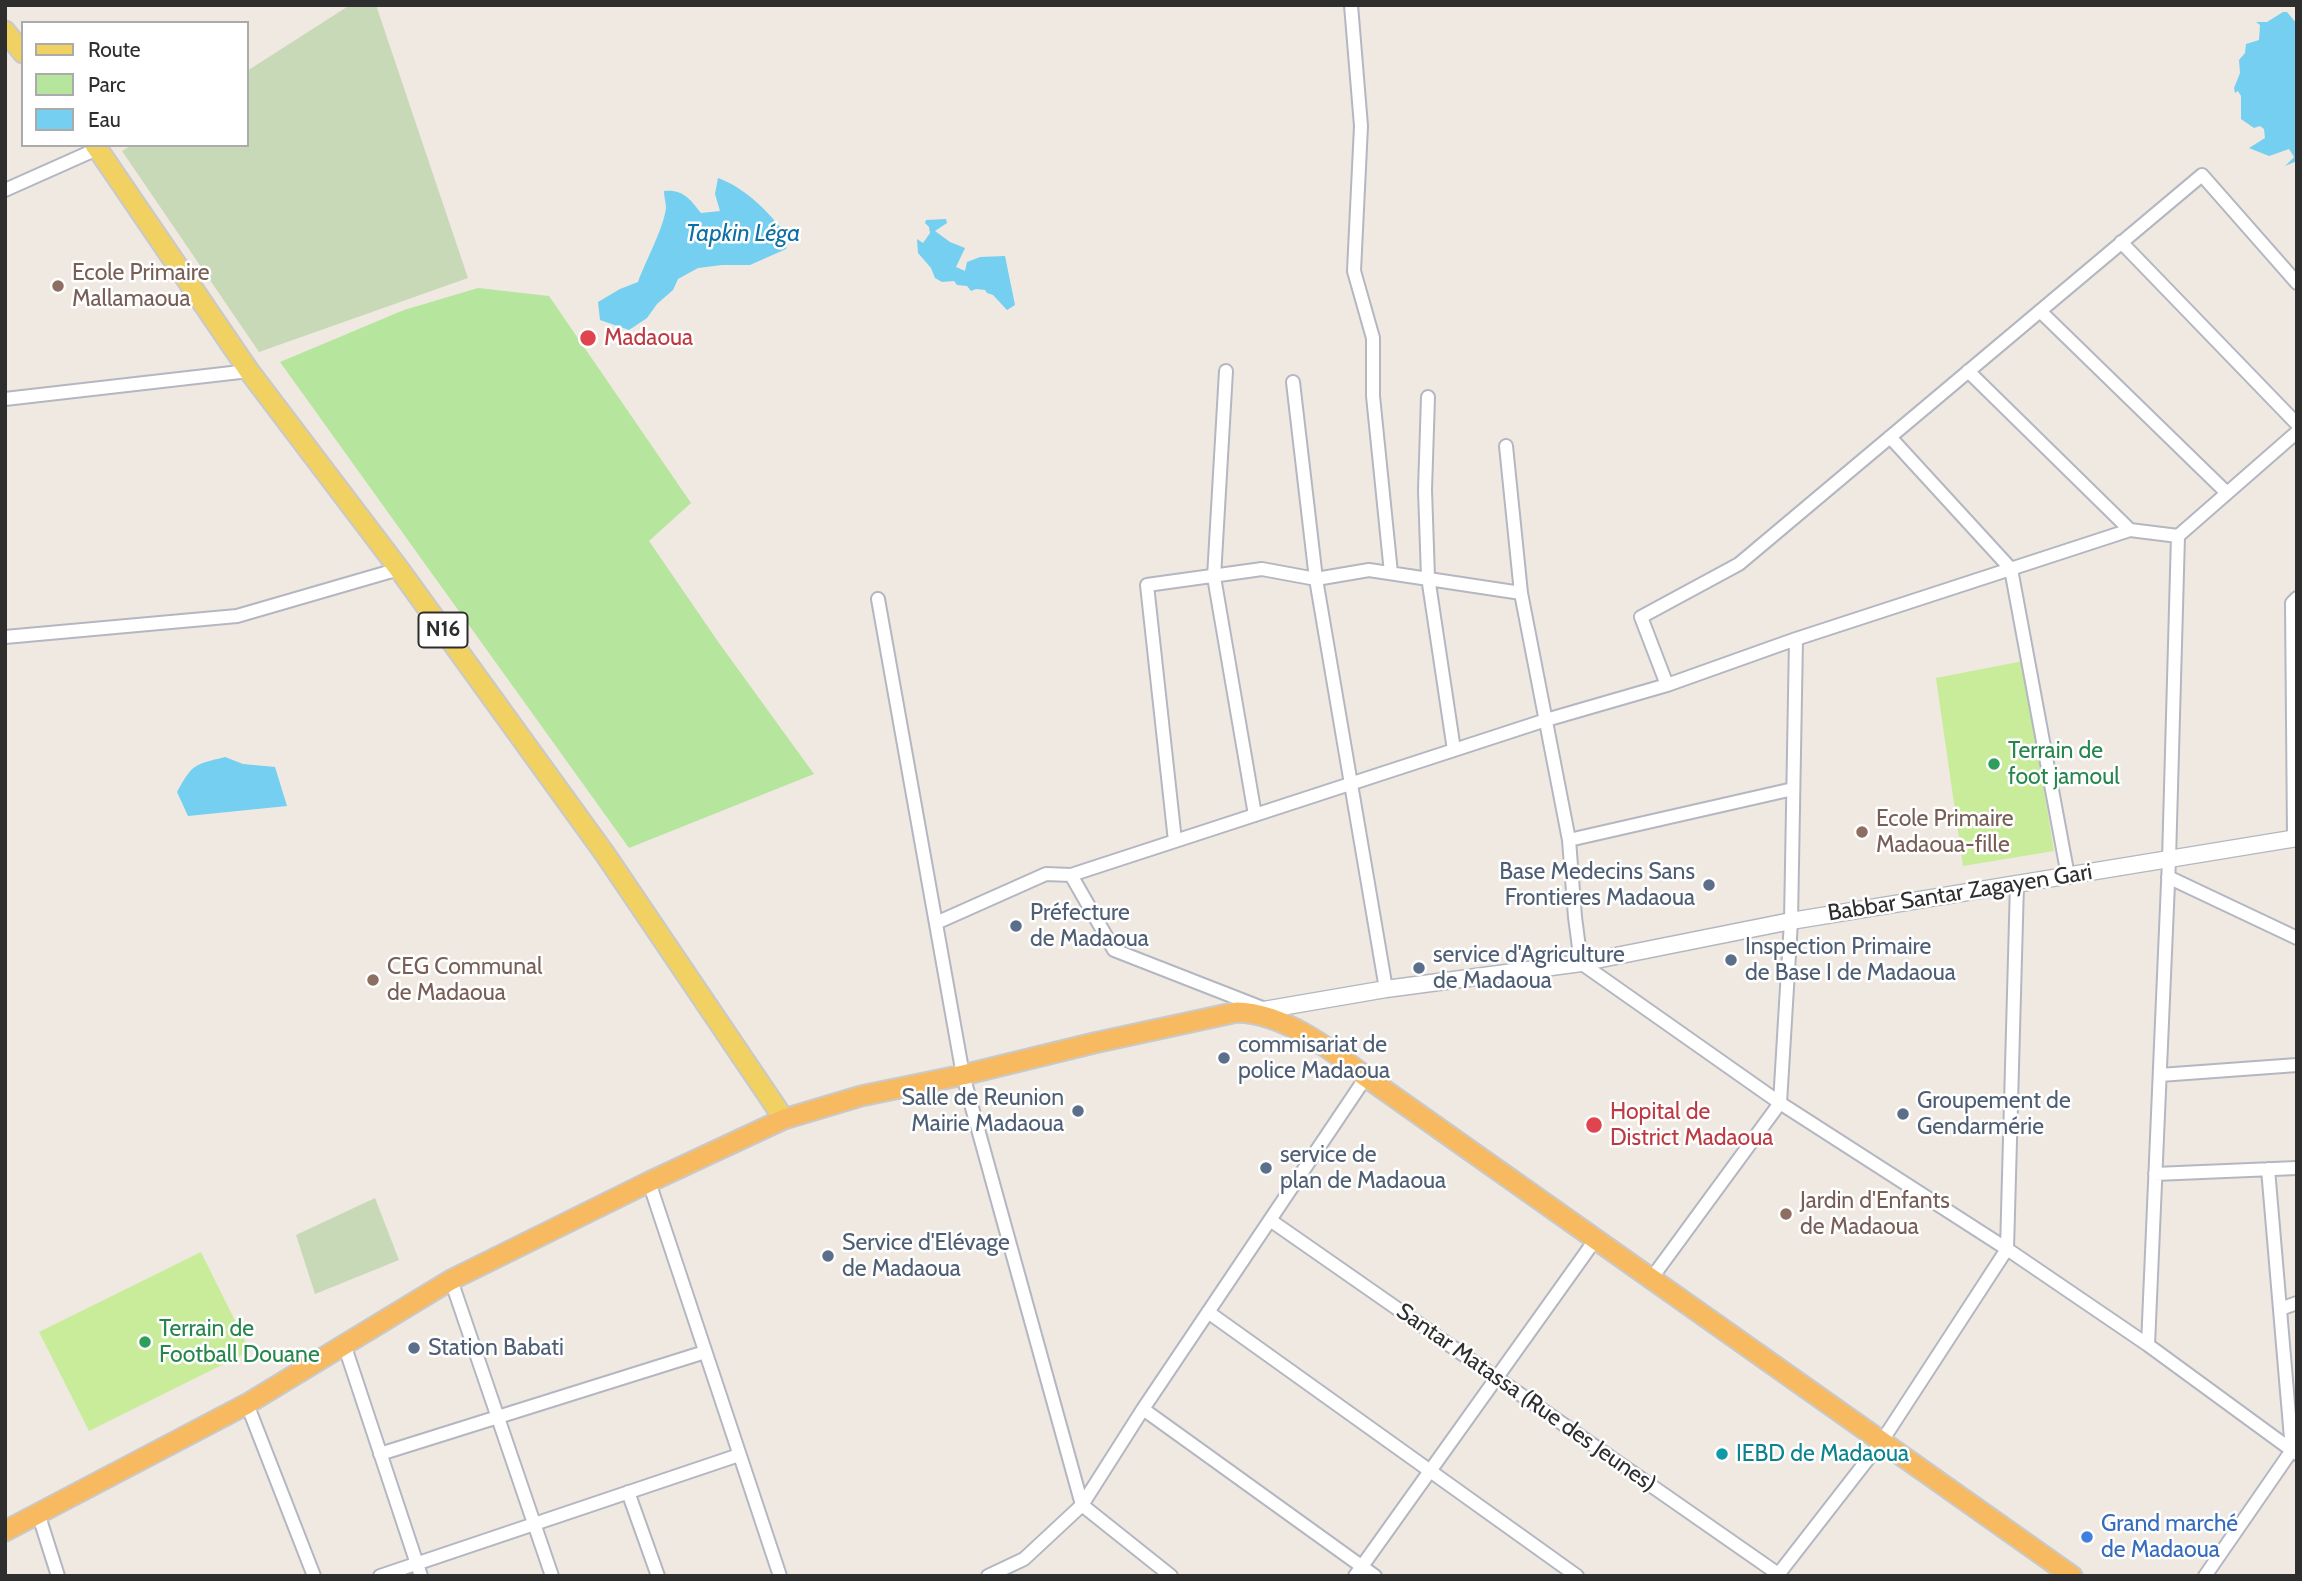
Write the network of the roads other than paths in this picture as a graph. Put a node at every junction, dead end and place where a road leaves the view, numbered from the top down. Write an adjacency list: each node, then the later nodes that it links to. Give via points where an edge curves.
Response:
1 (1351, 5): 24 (street, via 1361,126 1354,271 1373,338 1373,396)
2 (5, 31): 3 (main road)
3 (21, 51)
4 (96, 147): 5 (street); 9 (main road, N16)
5 (5, 190)
6 (2122, 242): 7 (street, via 2202,175); 8 (street); 15 (street)
7 (2297, 283)
8 (2040, 311): 11 (street); 19 (street)
9 (249, 371): 14 (street); 22 (main road, N16)
10 (1226, 371): 25 (street)
11 (1968, 371): 17 (street); 20 (street)
12 (1293, 382): 27 (street)
13 (1429, 397): 26 (street)
14 (5, 398)
15 (2297, 424)
16 (2297, 432): 19 (street)
17 (1890, 437): 23 (street); 33 (street, via 1739,564 1641,617)
18 (1506, 446): 28 (street)
19 (2227, 493): 21 (street)
20 (2130, 530): 21 (street); 23 (street)
21 (2178, 536): 42 (street)
22 (399, 569): 31 (street, via 237,616); 58 (main road, N16, via 605,854)
23 (2011, 569): 32 (street); 44 (street)
24 (1391, 573): 26 (street); 27 (street, via 1369,570)
25 (1214, 577): 27 (street, via 1262,569); 38 (street); 41 (street, via 1147,585)
26 (1428, 578): 28 (street); 35 (street)
27 (1316, 579): 36 (street)
28 (1521, 593): 34 (street)
29 (2297, 598): 39 (street, via 2292,603)
30 (878, 599): 48 (street)
31 (5, 637)
32 (1796, 639): 33 (street); 37 (street)
33 (1667, 685): 34 (street)
34 (1546, 720): 35 (street); 40 (street)
35 (1454, 750): 36 (street)
36 (1349, 784): 38 (street); 51 (street)
37 (1793, 789): 40 (street); 47 (street)
38 (1255, 815): 41 (street)
39 (2296, 838): 42 (street, Babbar Santar Zagayen Gari)
40 (1569, 840): 50 (street)
41 (1175, 841): 43 (street)
42 (2169, 860): 44 (street, Babbar Santar Zagayen Gari); 45 (street)
43 (1071, 875): 48 (street, via 1046,874); 52 (street, via 1114,950)
44 (2068, 876): 46 (street, Babbar Santar Zagayen Gari)
45 (2168, 877): 49 (street); 55 (street)
46 (2018, 884): 47 (street, Babbar Santar Zagayen Gari); 65 (street)
47 (1791, 921): 50 (street, Babbar Santar Zagayen Gari); 57 (street)
48 (936, 923): 54 (street)
49 (2297, 938)
50 (1581, 963): 51 (street, Babbar Santar Zagayen Gari); 57 (street)
51 (1386, 989): 52 (street, Babbar Santar Zagayen Gari)
52 (1258, 1011): 54 (highway, via 1094,1042); 56 (highway, via 1332,1050)
53 (2297, 1065): 55 (street)
54 (963, 1075): 58 (highway, via 861,1096); 84 (street)
55 (2160, 1075): 61 (street)
56 (1366, 1077): 63 (street); 64 (highway)
57 (1780, 1103): 65 (street); 66 (street)
58 (784, 1119): 62 (highway)
59 (2297, 1168): 60 (street)
60 (2268, 1169): 61 (street); 69 (street)
61 (2155, 1174): 72 (street)
62 (649, 1182): 67 (highway); 73 (street)
63 (1270, 1220): 70 (street); 74 (street, Santar Matassa (Rue des Jeunes))
64 (1595, 1240): 66 (highway); 74 (street)
65 (2007, 1249): 72 (street); 78 (street)
66 (1651, 1279): 78 (highway)
67 (451, 1280): 71 (highway); 77 (street)
68 (2297, 1303): 69 (street)
69 (2280, 1309): 79 (street)
70 (1208, 1312): 76 (street); 82 (street)
71 (344, 1344): 75 (highway); 80 (street)
72 (2148, 1345): 79 (street)
73 (705, 1352): 77 (street); 81 (street)
74 (1497, 1377): 82 (street); 90 (street, Santar Matassa (Rue des Jeunes))
75 (247, 1404): 85 (highway); 92 (street)
76 (1143, 1409): 84 (street); 89 (street)
77 (498, 1417): 80 (street); 86 (street)
78 (1882, 1441): 90 (street); 101 (highway)
79 (2295, 1451): 102 (street)
80 (380, 1454): 88 (street)
81 (739, 1455): 83 (street); 96 (street)
82 (1430, 1470): 89 (street); 100 (street)
83 (628, 1492): 86 (street); 95 (street)
84 (1082, 1505): 97 (street, via 1024,1559); 98 (street)
85 (38, 1513): 87 (highway); 91 (street)
86 (534, 1524): 88 (street); 94 (street)
87 (5, 1531)
88 (419, 1569): 93 (street)
89 (1359, 1571): 99 (street)
90 (1779, 1575)
91 (58, 1576)
92 (314, 1576)
93 (380, 1576)
94 (552, 1576)
95 (658, 1576)
96 (780, 1576)
97 (988, 1576)
98 (1171, 1576)
99 (1376, 1576)
100 (1577, 1576)
101 (2072, 1576)
102 (2205, 1576)

